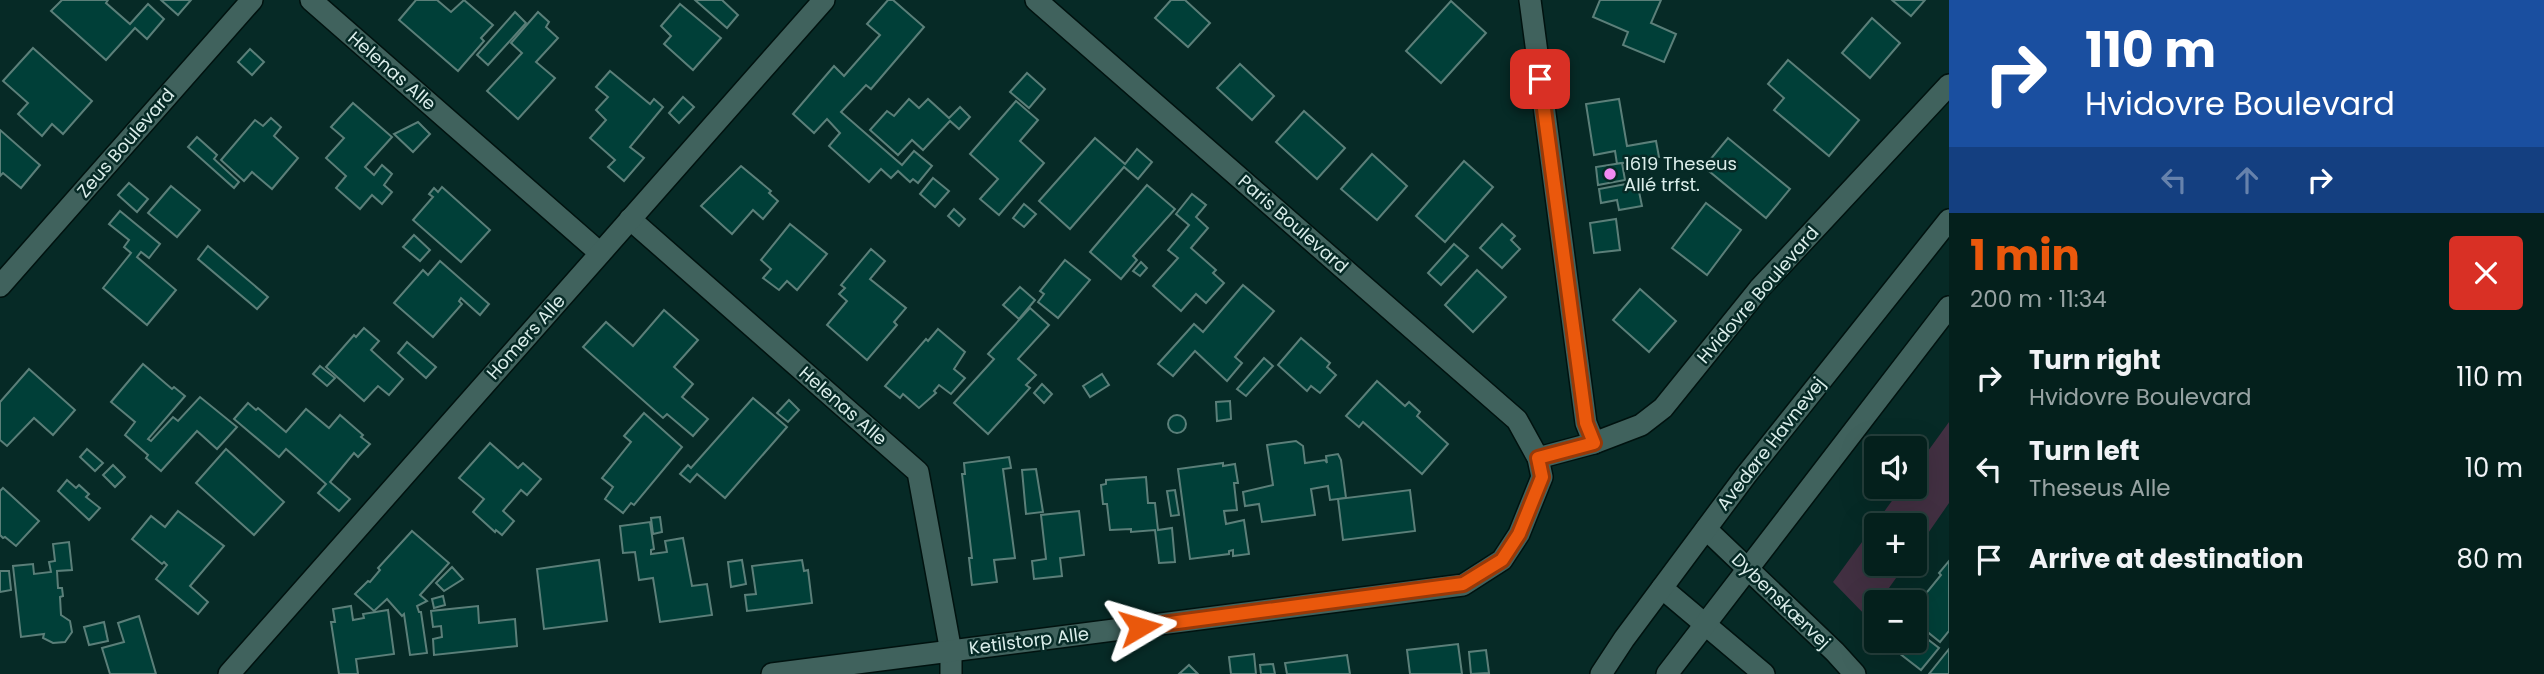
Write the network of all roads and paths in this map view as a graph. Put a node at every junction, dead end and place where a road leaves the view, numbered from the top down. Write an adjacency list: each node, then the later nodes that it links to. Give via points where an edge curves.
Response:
1 (252, 0): 10 (street, Zeus Boulevard)
2 (311, 0): 9 (street, Helenas Alle)
3 (824, 0): 7 (street, Homers Alle)
4 (1036, 0): 13 (street, Paris Boulevard, via 1517,420)
5 (1530, 0): 12 (street, via 1586,423)
6 (1949, 85): 12 (street, Hvidovre Boulevard, via 1759,289 1663,408 1641,425)
7 (630, 219): 9 (street, Homers Alle); 18 (street, Helenas Alle, via 918,472)
8 (1949, 220): 14 (street, Avedøre Havnevej)
9 (600, 253): 19 (street, Homers Alle)
10 (0, 286)
11 (1949, 307): 15 (street)
12 (1594, 443): 13 (street, Hvidovre Boulevard)
13 (1538, 458): 18 (street, Ketilstorp Alle, via 1542,477 1519,534 1502,560 1463,584)
14 (1706, 529): 15 (street, Dybenskærvej); 16 (street, Avedøre Havnevej)
15 (1747, 568): 17 (street); 25 (street, Dybenskærvej)
16 (1662, 588): 17 (street); 22 (street, Avedøre Havnevej)
17 (1705, 624): 23 (street); 24 (street)
18 (951, 652): 20 (street, Ketilstorp Alle); 21 (street, Helenas Alle)
19 (229, 674)
20 (772, 674)
21 (951, 674)
22 (1601, 674)
23 (1667, 674)
24 (1764, 674)
25 (1855, 674)

